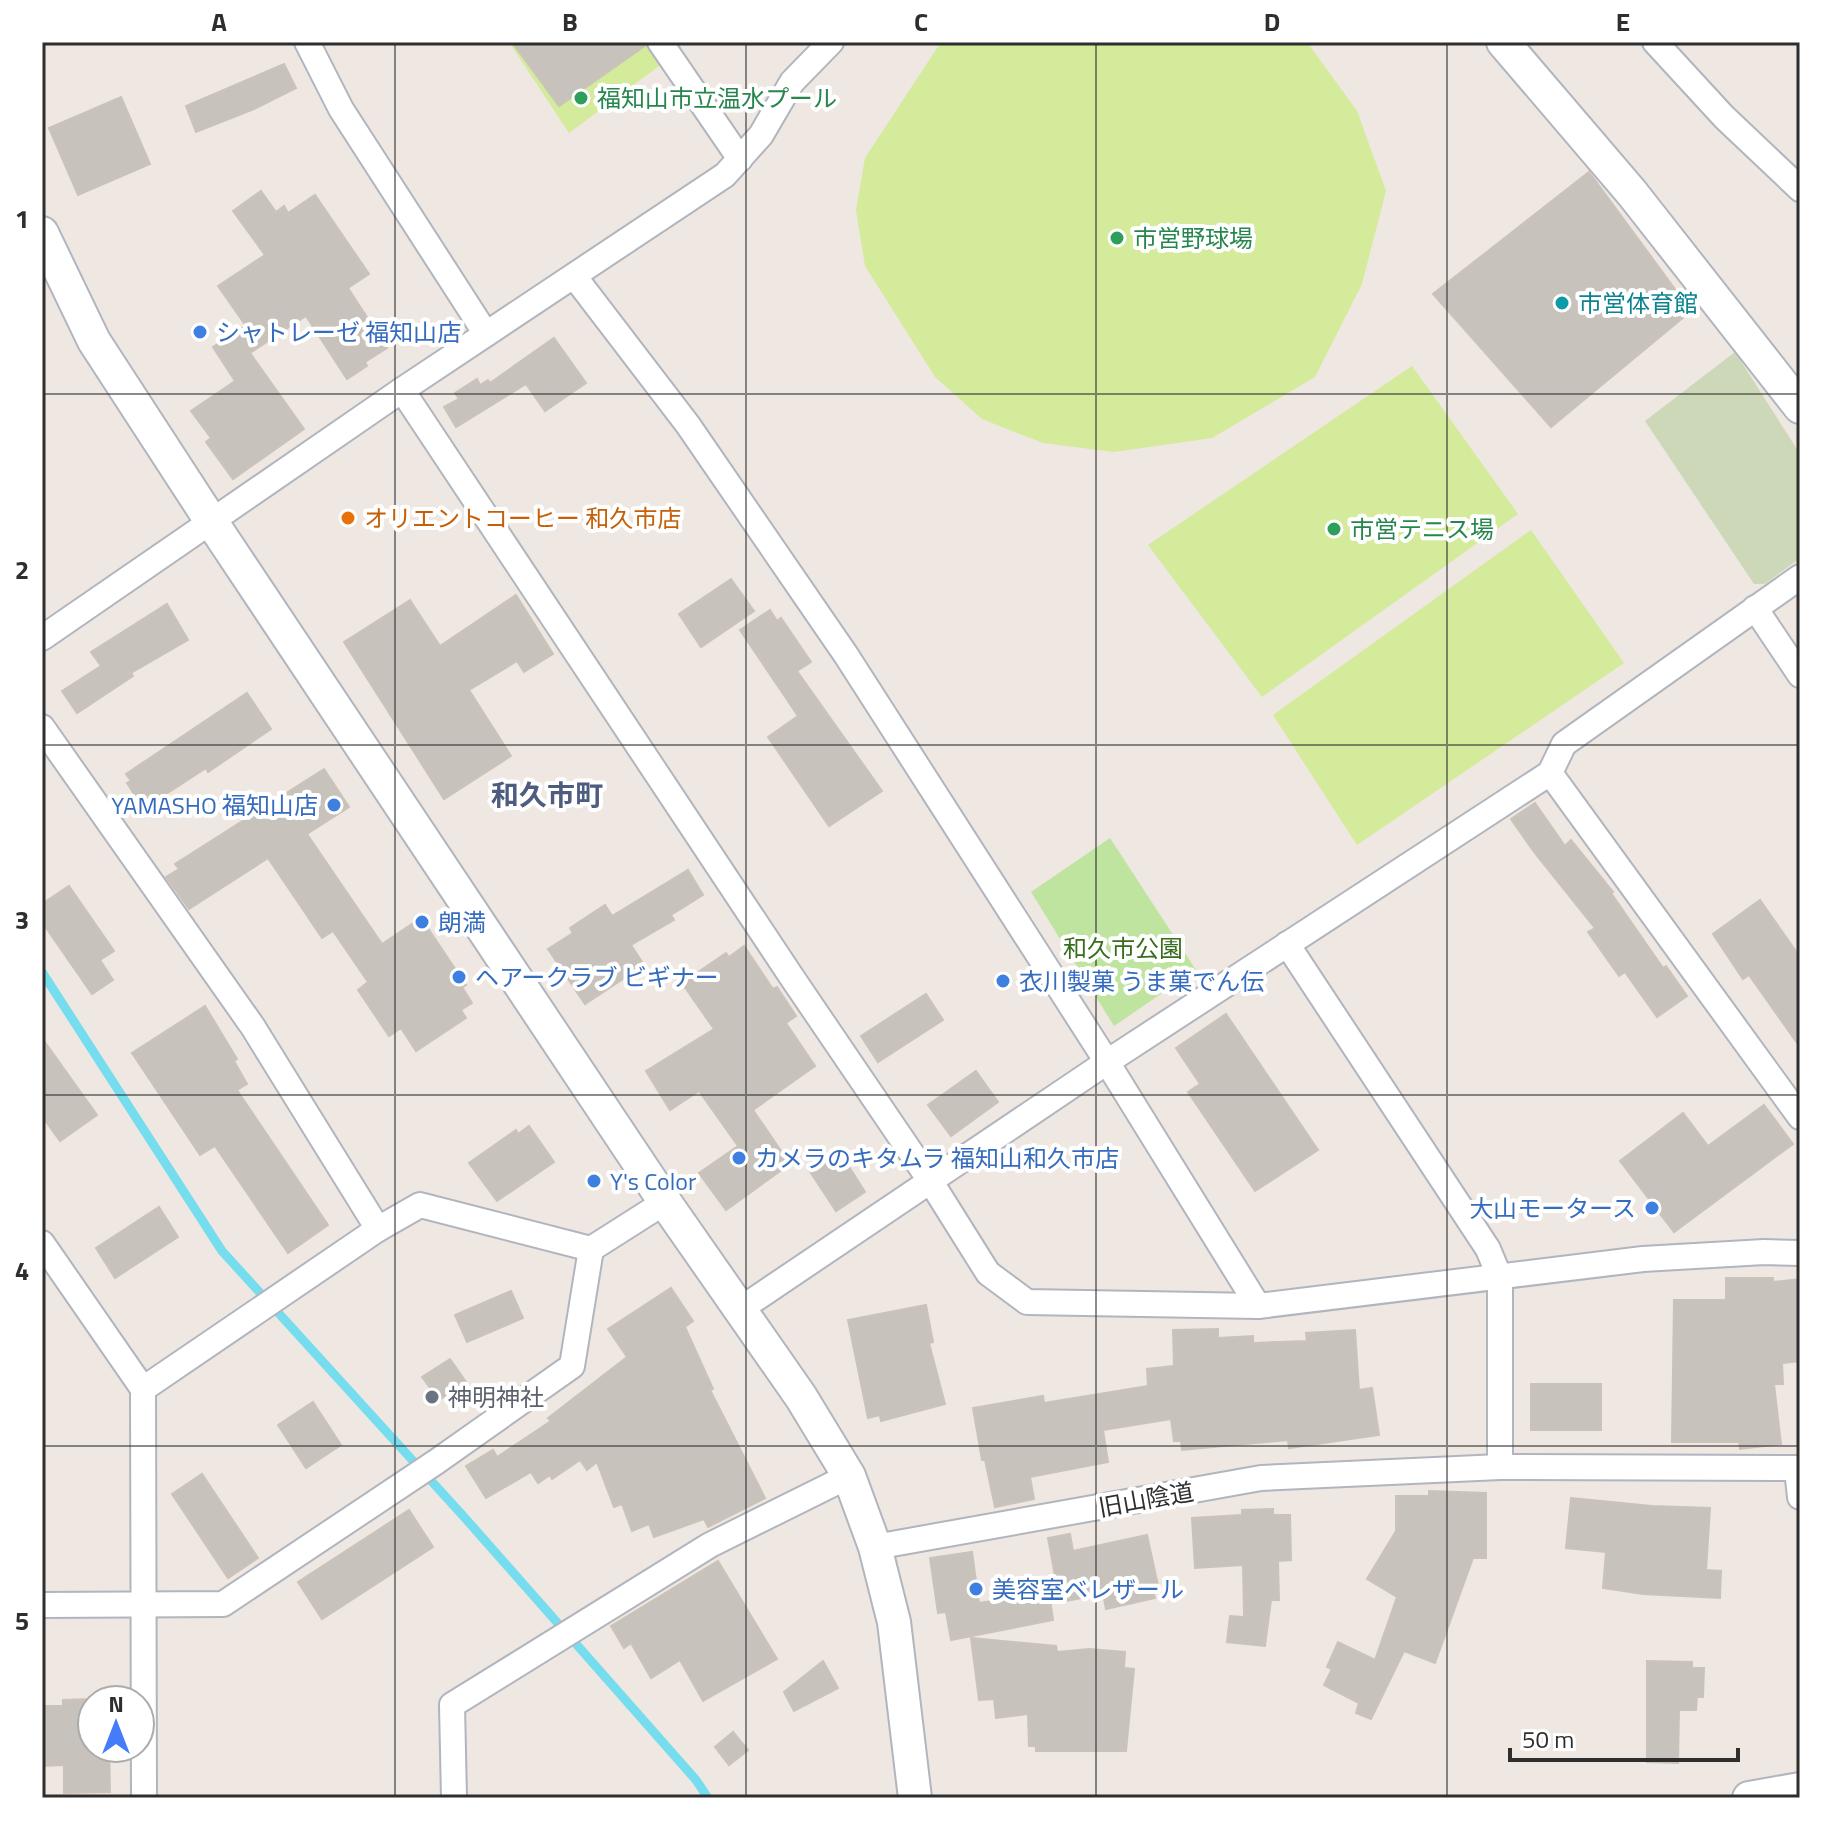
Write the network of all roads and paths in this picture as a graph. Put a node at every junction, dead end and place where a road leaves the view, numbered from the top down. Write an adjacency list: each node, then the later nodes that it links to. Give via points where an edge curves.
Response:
1 (307, 42): 10 (street, via 341,109)
2 (660, 42): 6 (street)
3 (831, 42): 6 (street, via 792,82)
4 (1503, 42): 12 (street, via 1632,193)
5 (1655, 42): 7 (street)
6 (740, 159): 9 (street, via 725,175)
7 (1800, 189)
8 (42, 233): 13 (street, via 94,341)
9 (574, 276): 10 (street); 21 (street, via 688,425 846,655)
10 (486, 334): 11 (street)
11 (402, 390): 13 (street); 23 (street)
12 (1800, 407)
13 (211, 521): 16 (street); 24 (street)
14 (1800, 577): 15 (street)
15 (1755, 608): 17 (street); 19 (street, via 1564,744)
16 (42, 638)
17 (1800, 675)
18 (42, 727): 25 (street, via 253,1027)
19 (1550, 773): 20 (street); 22 (street)
20 (1287, 944): 21 (street); 29 (street, via 1488,1249)
21 (1107, 1062): 23 (street); 30 (street)
22 (1800, 1117)
23 (931, 1182): 30 (street, via 988,1273 1027,1302); 31 (street)
24 (665, 1202): 27 (street); 31 (street)
25 (378, 1229): 27 (street, via 420,1205); 32 (street)
26 (42, 1243): 32 (street)
27 (591, 1249): 39 (street, via 572,1366 223,1604)
28 (1800, 1253): 29 (street, via 1643,1259)
29 (1500, 1278): 30 (street); 33 (street)
30 (1258, 1306)
31 (739, 1310): 35 (street)
32 (143, 1389): 39 (street)
33 (1500, 1467): 34 (street, 旧山陰道); 37 (street, 旧山陰道, via 1261,1478)
34 (1798, 1468): 36 (street)
35 (849, 1476): 37 (street); 42 (street, via 710,1545 452,1705)
36 (1800, 1497)
37 (875, 1547): 43 (street, via 894,1622)
38 (42, 1605): 39 (street)
39 (145, 1606): 41 (street)
40 (1800, 1789): 44 (street)
41 (144, 1798)
42 (454, 1798)
43 (915, 1798)
44 (1749, 1798)

